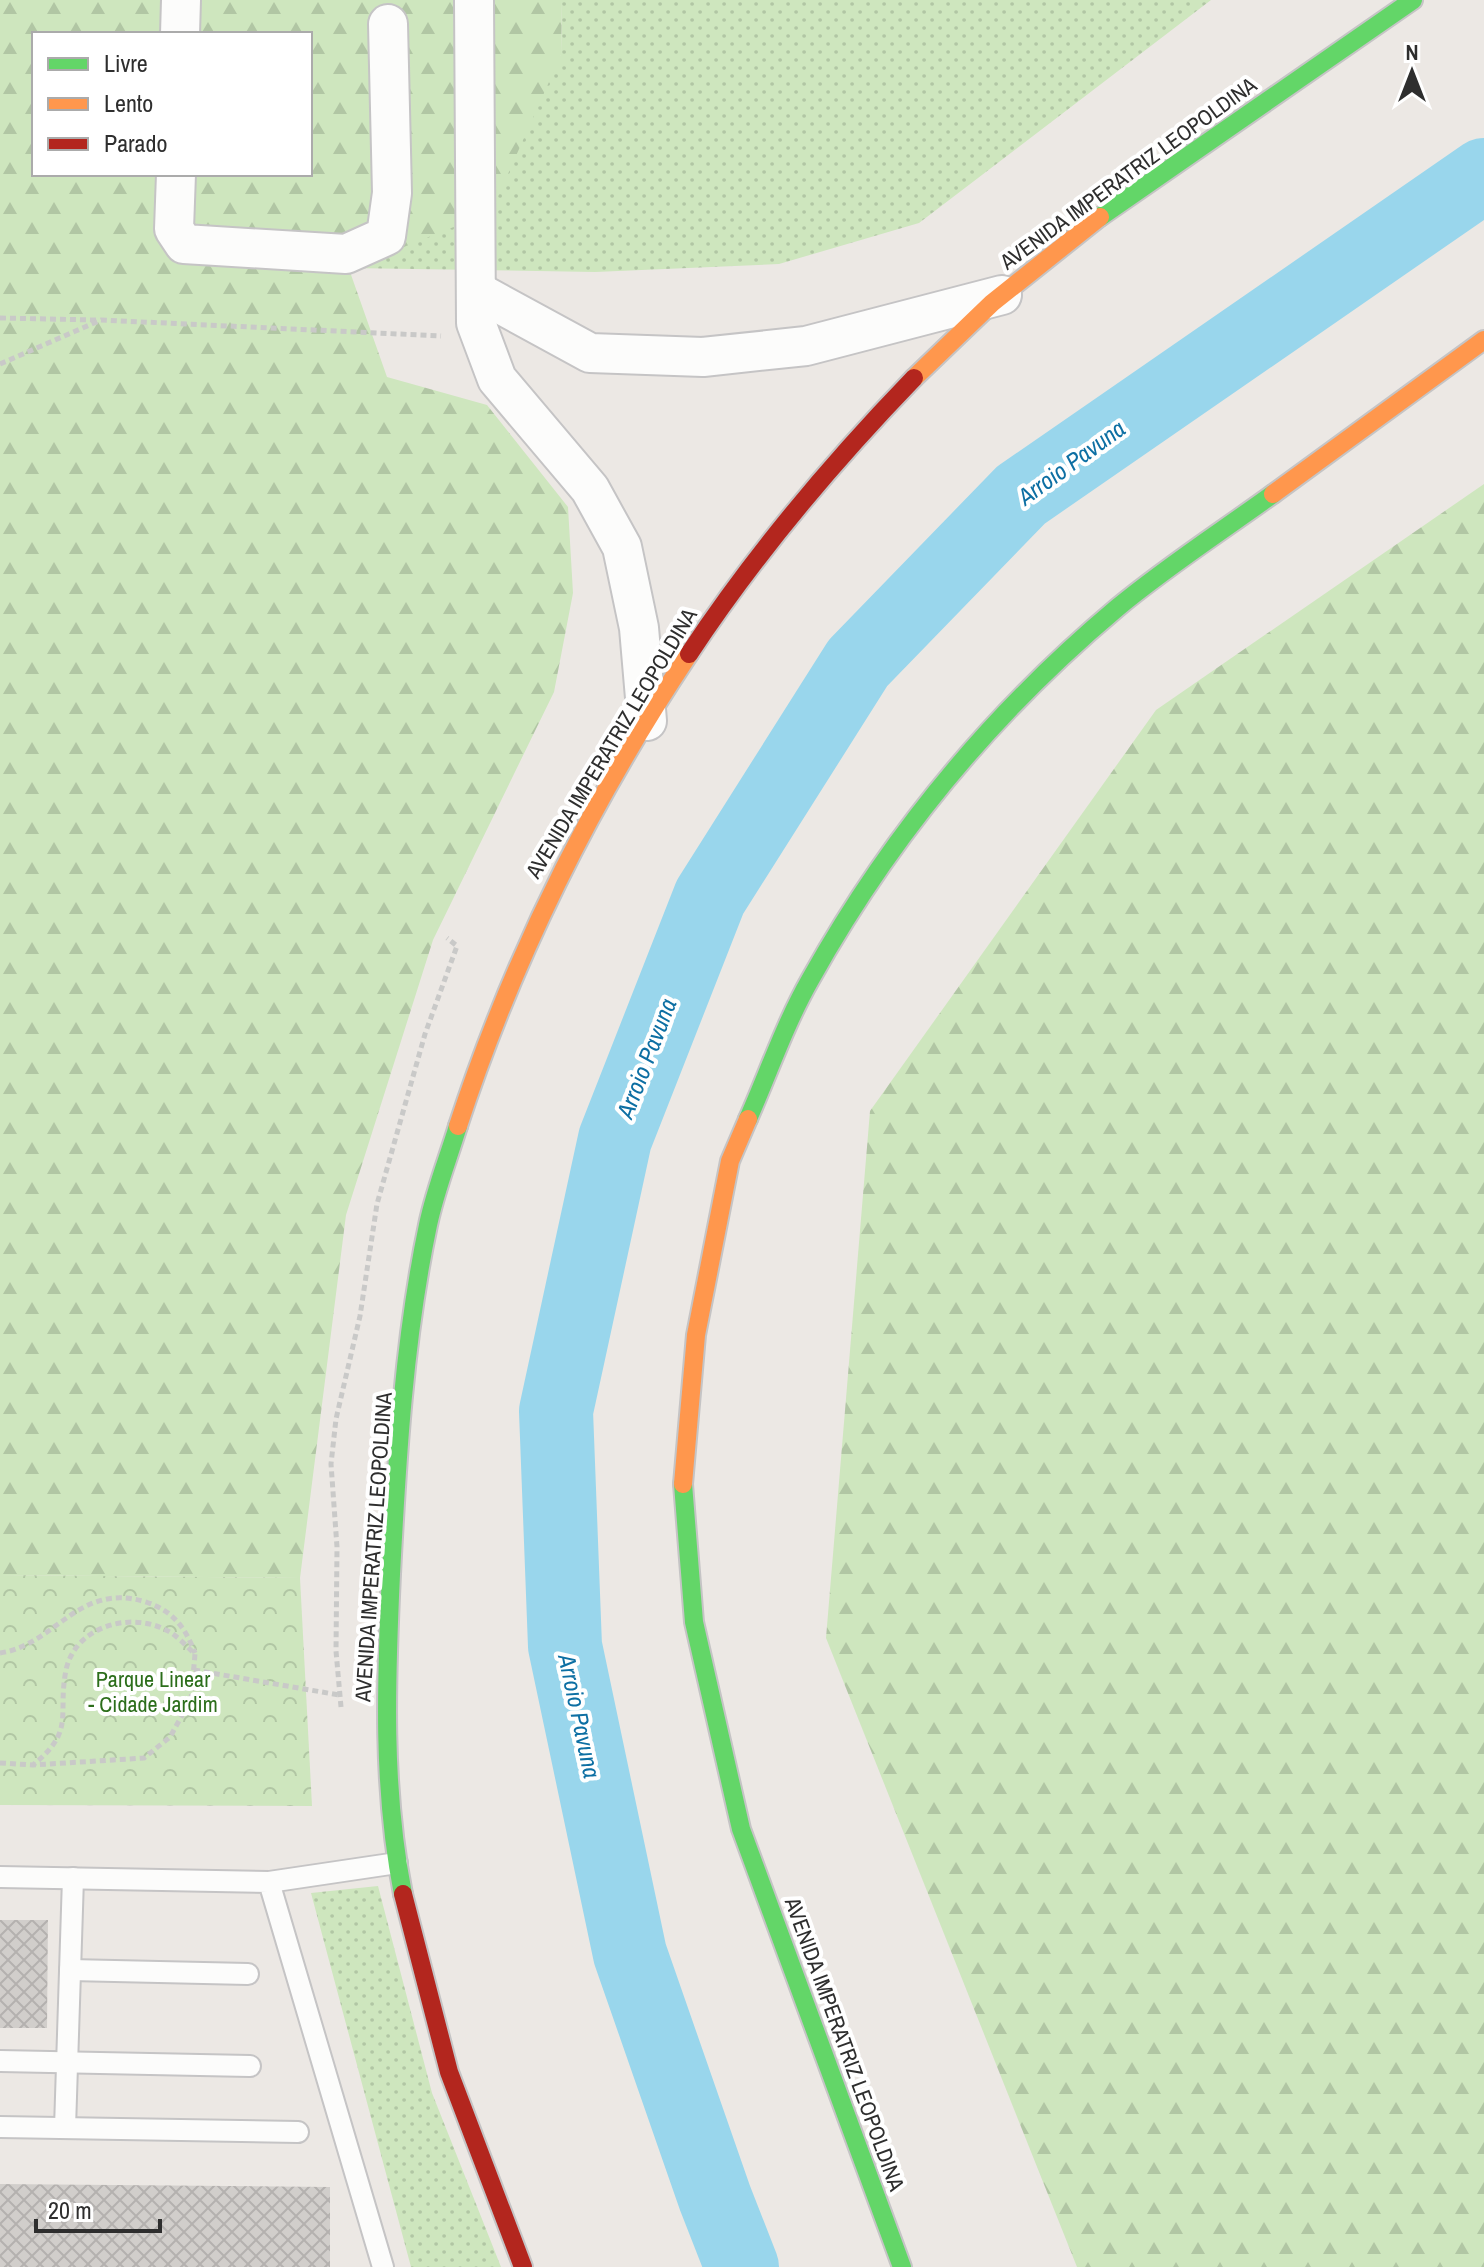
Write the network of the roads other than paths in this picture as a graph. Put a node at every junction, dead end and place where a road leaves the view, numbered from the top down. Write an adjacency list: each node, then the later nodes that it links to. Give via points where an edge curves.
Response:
1 (181, 0): 5 (street)
2 (474, 0): 7 (street)
3 (1413, 0): 8 (street, AVENIDA IMPERATRIZ LEOPOLDINA, via 1066,242)
4 (388, 24): 6 (street, via 392,193 386,236 346,254 184,244 174,229)
5 (180, 32)
6 (176, 176)
7 (478, 292): 8 (street, via 590,353 703,357 806,346); 10 (street, via 476,323 497,379 590,489 622,547 639,628)
8 (1002, 295): 10 (street, AVENIDA IMPERATRIZ LEOPOLDINA, via 937,354 817,484 730,590)
9 (1484, 340): 25 (street, AVENIDA IMPERATRIZ LEOPOLDINA, via 1118,607 1017,700 943,781 870,880 808,983 730,1161 696,1335 682,1468 694,1622 741,1829)
10 (647, 721): 11 (street, AVENIDA IMPERATRIZ LEOPOLDINA, via 556,875 482,1050 428,1223 398,1451 385,1703)
11 (397, 1863): 14 (lane); 24 (street, AVENIDA IMPERATRIZ LEOPOLDINA, via 447,2072)
12 (0, 1877): 13 (lane)
13 (73, 1878): 14 (lane); 15 (lane)
14 (269, 1882): 23 (lane)
15 (70, 1970): 16 (lane); 18 (lane)
16 (248, 1974)
17 (0, 2061): 18 (lane)
18 (67, 2062): 19 (lane); 21 (lane)
19 (250, 2066)
20 (0, 2127): 21 (lane)
21 (65, 2128): 22 (lane)
22 (298, 2132)
23 (383, 2267)
24 (523, 2267)
25 (902, 2267)

